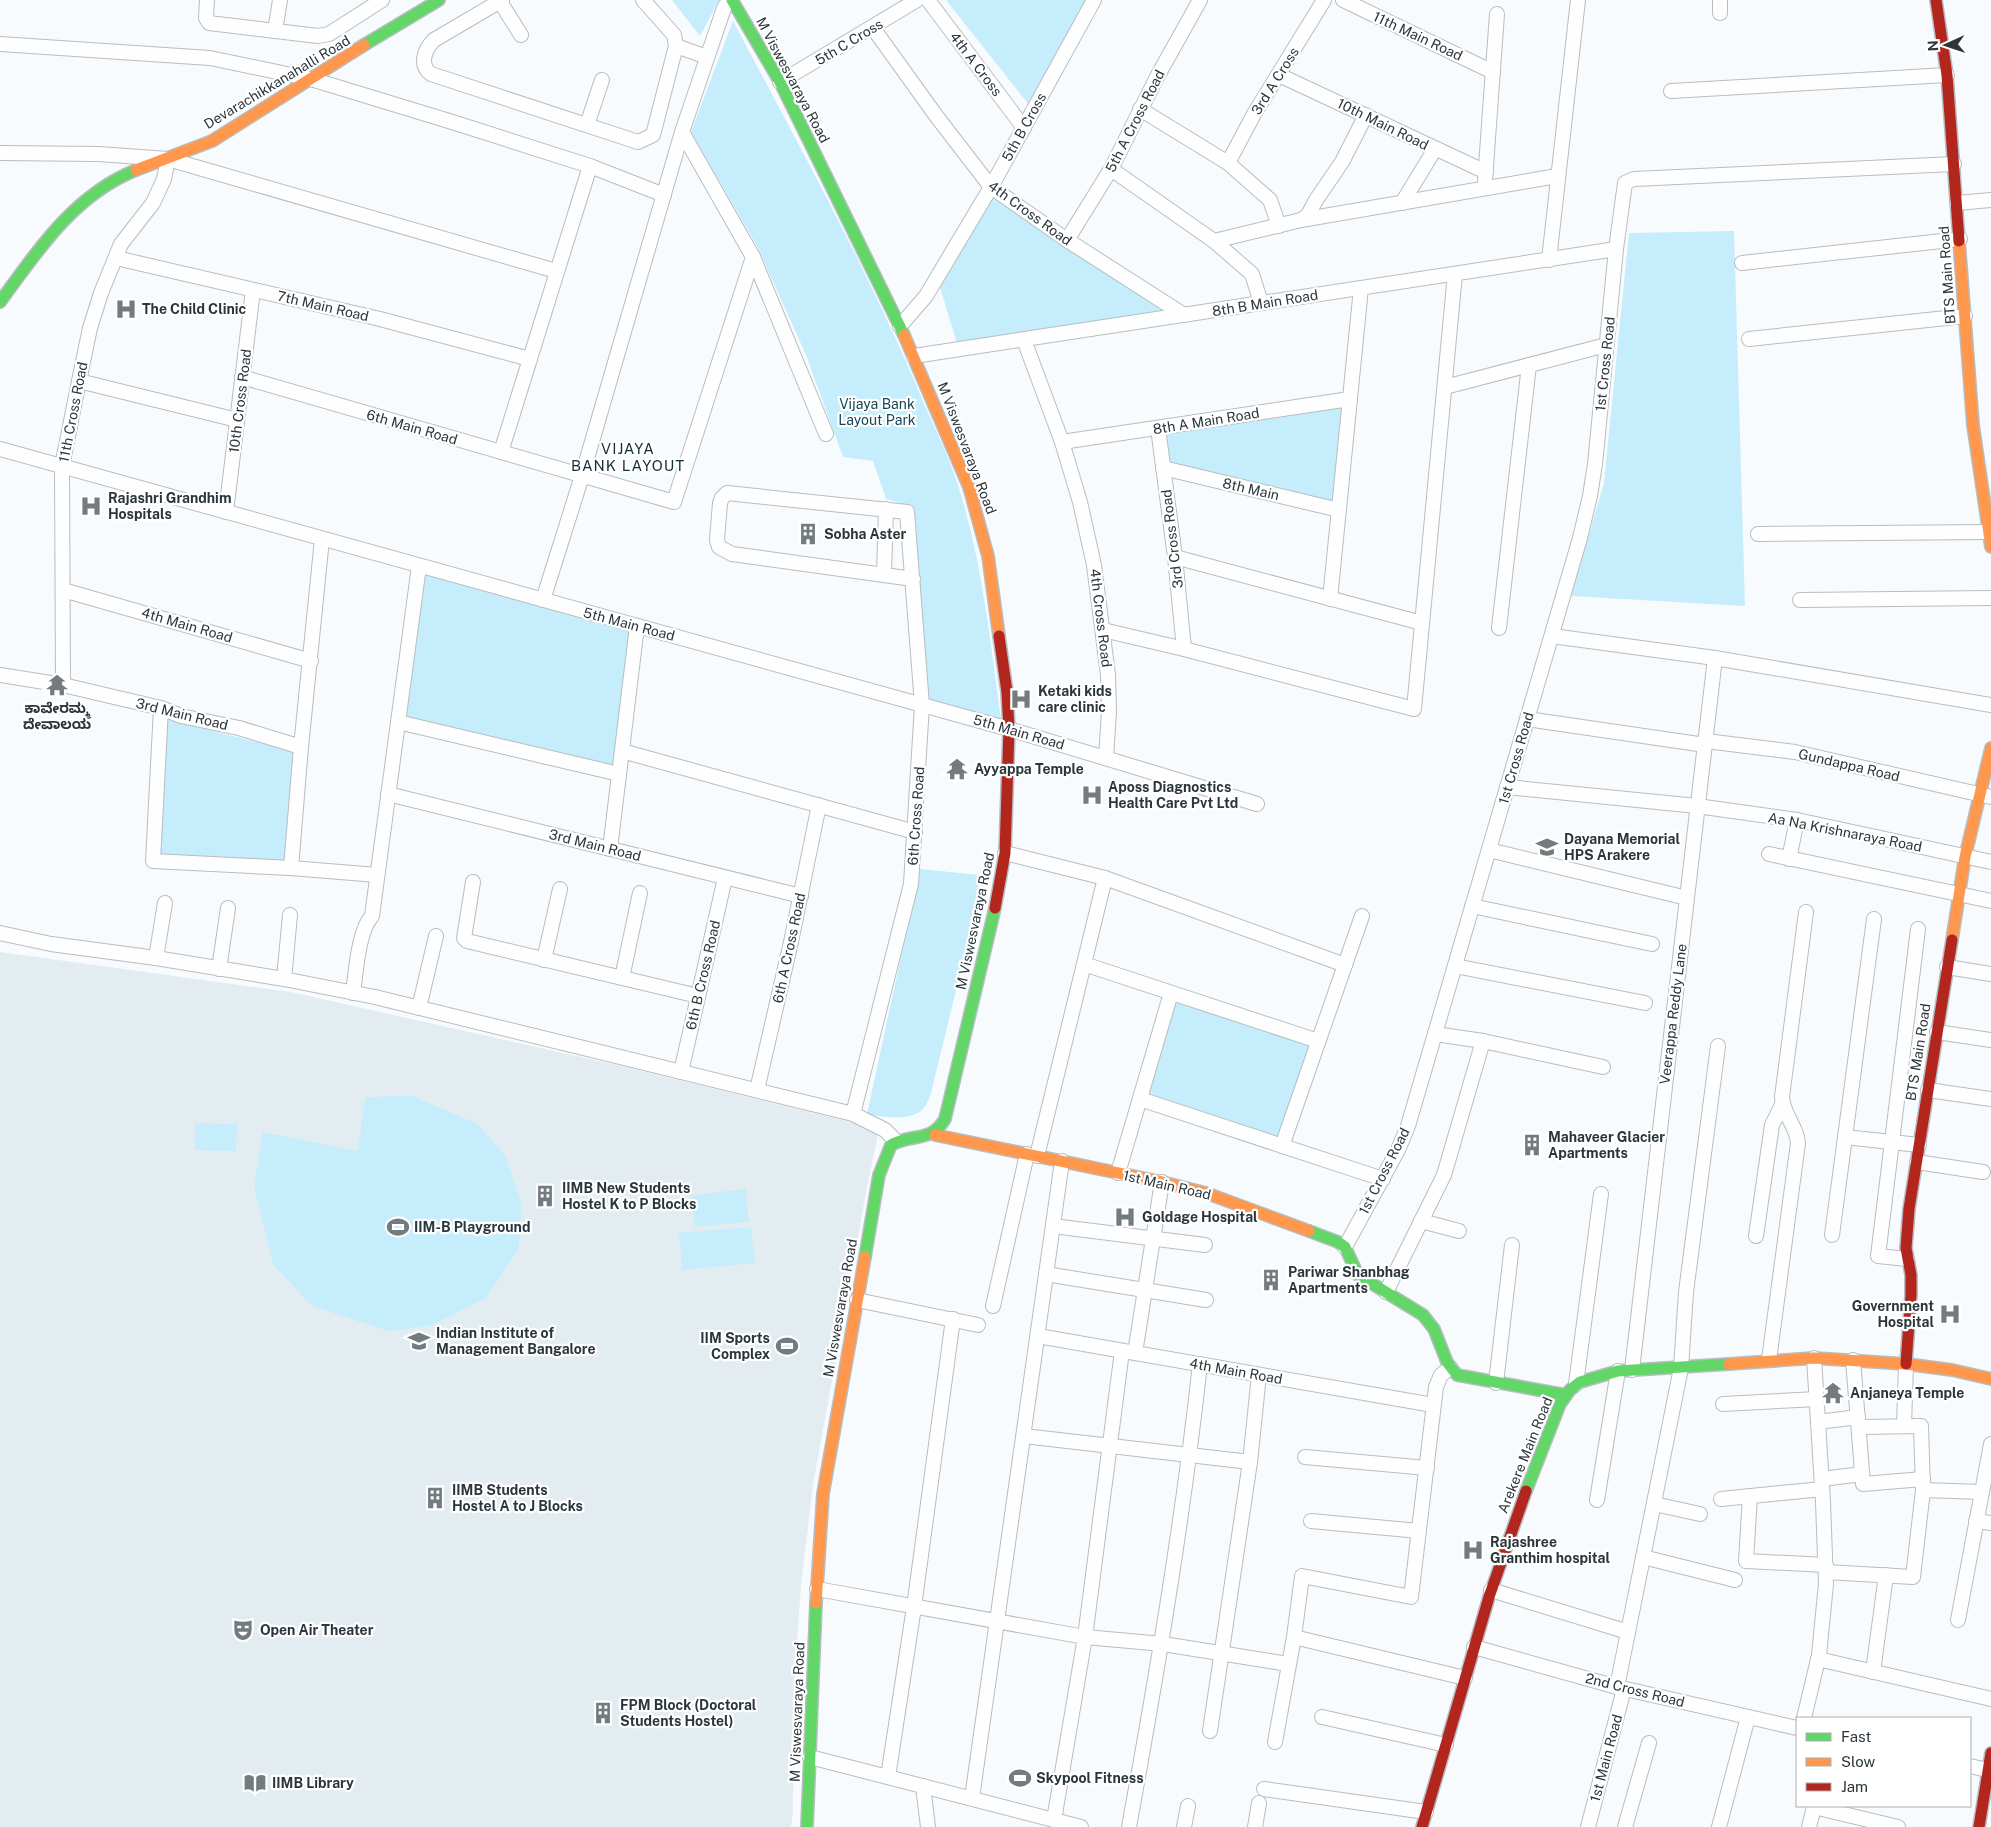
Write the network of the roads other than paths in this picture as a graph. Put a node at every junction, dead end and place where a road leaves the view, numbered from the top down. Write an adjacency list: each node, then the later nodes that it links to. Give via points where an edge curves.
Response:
1 (207, 0): 18 (street, via 206,18 209,23)
2 (280, 0): 18 (street)
3 (382, 0): 18 (street, via 329,34 318,36)
4 (501, 0): 19 (street); 32 (street, via 434,40 428,46 423,64 425,69 431,74)
5 (644, 0): 21 (street, via 674,36)
6 (730, 0): 22 (street, via 724,8); 28 (street, M Viswesvaraya Road)
7 (917, 0): 17 (street, 5th C Cross)
8 (928, 0): 33 (street, 4th A Cross)
9 (1094, 0): 33 (street, 5th B Cross)
10 (1200, 0): 30 (street, 5th A Cross Road)
11 (1324, 0): 24 (street, 3rd A Cross)
12 (1343, 0): 23 (street, 11th Main Road)
13 (1578, 0): 43 (street)
14 (1936, 0): 25 (street, BTS Main Road)
15 (430, 2): 26 (street, Devarachikkanahalli Road)
16 (1497, 14): 23 (street)
17 (873, 28): 28 (street, 5th C Cross); 44 (street, 4th Cross Road)
18 (275, 31)
19 (521, 35)
20 (0, 44): 26 (street, via 210,58)
21 (676, 46): 22 (street); 32 (street, via 653,135 638,142)
22 (707, 57): 34 (street)
23 (1493, 72): 42 (street)
24 (1280, 75): 31 (street, 10th Main Road); 38 (street, 3rd A Cross, via 1254,114)
25 (1947, 75): 29 (street); 39 (street, BTS Main Road)
26 (311, 79): 37 (street, Devarachikkanahalli Road, via 221,136); 40 (street)
27 (602, 80): 32 (street)
28 (780, 82): 68 (street, M Viswesvaraya Road)
29 (1671, 92)
30 (1140, 109): 38 (street); 41 (street, 5th A Cross Road)
31 (1366, 115): 35 (street, 10th Main Road); 50 (street, via 1342,162 1308,215)
32 (587, 125)
33 (1024, 128): 44 (street, 5th B Cross)
34 (682, 132): 46 (street); 56 (street)
35 (1434, 149): 42 (street, 10th Main Road); 48 (street)
36 (0, 153): 37 (street, via 99,154)
37 (168, 159): 57 (street, 11th Cross Road, via 164,179 153,203 122,244); 60 (street); 64 (street, Devarachikkanahalli Road, via 121,176 88,198 44,243)
38 (1228, 163): 51 (street, via 1270,200)
39 (1954, 164): 49 (street, BTS Main Road); 55 (street, 1st Cross Road, via 1629,180 1624,188)
40 (590, 166): 46 (street); 60 (street)
41 (1111, 169): 53 (street, 5th A Cross Road); 54 (street)
42 (1486, 172): 45 (street)
43 (1557, 176): 45 (street); 58 (street)
44 (991, 188): 53 (street, 4th Cross Road); 68 (street, 5th B Cross, via 926,296)
45 (1485, 188): 48 (street)
46 (664, 195): 87 (street)
47 (1991, 200): 49 (street)
48 (1402, 203): 50 (street)
49 (1957, 203): 52 (street, BTS Main Road)
50 (1301, 220): 51 (street)
51 (1279, 226): 54 (street)
52 (1960, 239): 59 (street); 67 (street, BTS Main Road)
53 (1067, 240): 66 (street, 4th Cross Road)
54 (1214, 241): 65 (street, via 1252,274)
55 (1616, 249): 58 (street, 8th B Main Road); 71 (street, 1st Cross Road)
56 (753, 257): 81 (street); 87 (street, 6th Main Road, via 674,502)
57 (116, 258): 63 (street, 7th Main Road); 76 (street, 11th Cross Road, via 90,328)
58 (1549, 260): 61 (street, 8th B Main Road)
59 (1742, 263)
60 (556, 271): 73 (street)
61 (1455, 274): 62 (street, 8th B Main Road); 77 (street)
62 (1361, 288): 65 (street, 8th B Main Road); 78 (street)
63 (253, 290): 73 (street, 7th Main Road, via 380,319); 75 (street, 10th Cross Road)
64 (0, 302)
65 (1262, 304): 66 (street, 8th B Main Road)
66 (1184, 315): 70 (street, 8th B Main Road)
67 (1965, 316): 69 (street); 91 (street, BTS Main Road, via 1973,425)
68 (900, 326): 72 (street, M Viswesvaraya Road)
69 (1749, 339)
70 (1024, 340): 72 (street, 8th B Main Road); 82 (street, 4th Cross Road)
71 (1606, 345): 74 (street); 109 (street, 1st Cross Road, via 1590,496)
72 (914, 356): 120 (street, M Viswesvaraya Road, via 969,487 980,522 997,613)
73 (530, 360): 84 (street)
74 (1530, 365): 77 (street); 107 (street)
75 (242, 377): 79 (street, 10th Cross Road); 84 (street, 6th Main Road)
76 (79, 381): 79 (street); 85 (street, 11th Cross Road)
77 (1445, 387): 105 (street)
78 (1350, 399): 80 (street, 8th A Main Road); 89 (street)
79 (237, 420): 90 (street, 10th Cross Road)
80 (1158, 428): 82 (street, 8th A Main Road); 86 (street, 3rd Cross Road)
81 (826, 434)
82 (1062, 442): 108 (street, 4th Cross Road, via 1085,519)
83 (0, 449): 85 (street, 5th Main Road)
84 (501, 452): 87 (street, 6th Main Road)
85 (62, 466): 90 (street, 5th Main Road); 100 (street, 11th Cross Road)
86 (1163, 468): 89 (street, 8th Main); 96 (street, 3rd Cross Road)
87 (582, 476): 103 (street)
88 (886, 509): 98 (street); 98 (street, via 727,493 720,503 717,540 720,547 732,554); 99 (street, 6th Cross Road, via 908,512)
89 (1339, 510): 102 (street)
90 (226, 512): 94 (street, 5th Main Road)
91 (1988, 512): 92 (street, BTS Main Road)
92 (1989, 532): 93 (street); 95 (street, BTS Main Road)
93 (1758, 534)
94 (322, 539): 97 (street, 5th Main Road); 112 (street)
95 (1991, 547)
96 (1175, 557): 102 (street); 110 (street, 3rd Cross Road)
97 (419, 566): 103 (street, 5th Main Road); 119 (street)
98 (884, 575): 99 (street)
99 (912, 579): 115 (street, 6th Cross Road)
100 (63, 590): 112 (street, 4th Main Road); 114 (street, 11th Cross Road)
101 (1991, 598): 104 (street)
102 (1330, 599): 105 (street)
103 (543, 600): 106 (street, 5th Main Road)
104 (1800, 600)
105 (1422, 623): 110 (street, via 1414,709)
106 (637, 626): 115 (street, 5th Main Road); 124 (street)
107 (1499, 628)
108 (1103, 630): 110 (street); 125 (street, 4th Cross Road, via 1109,697)
109 (1552, 636): 111 (street); 118 (street, 1st Cross Road)
110 (1184, 649)
111 (1715, 658): 116 (street); 121 (street, Veerappa Reddy Lane)
112 (311, 661): 122 (street)
113 (0, 675): 114 (street, 3rd Main Road)
114 (62, 685): 117 (street, 3rd Main Road)
115 (922, 705): 120 (street, 5th Main Road); 134 (street, 6th Cross Road)
116 (1991, 705)
117 (161, 708): 122 (street, 3rd Main Road); 142 (street, via 152,861)
118 (1527, 719): 121 (street, Gundappa Road); 127 (street, 1st Cross Road)
119 (398, 722): 126 (street); 128 (street)
120 (1009, 729): 125 (street, 5th Main Road); 137 (street, M Viswesvaraya Road)
121 (1706, 743): 129 (street, Gundappa Road, via 1795,752); 132 (street, Veerappa Reddy Lane)
122 (301, 747): 142 (street)
123 (1991, 748): 129 (street, BTS Main Road)
124 (622, 751): 126 (street); 131 (street)
125 (1106, 758): 130 (street, 5th Main Road)
126 (619, 774): 135 (street)
127 (1508, 787): 132 (street, Aa Na Krishnaraya Road); 136 (street, 1st Cross Road)
128 (388, 794): 135 (street, 3rd Main Road); 143 (street)
129 (1985, 796): 139 (street, BTS Main Road)
130 (1257, 804)
131 (820, 805): 134 (street); 150 (street, 6th A Cross Road)
132 (1698, 806): 133 (street, Aa Na Krishnaraya Road); 151 (street, Veerappa Reddy Lane)
133 (1797, 820): 139 (street, Aa Na Krishnaraya Road); 140 (street)
134 (915, 832): 192 (street, 6th Cross Road, via 911,884)
135 (610, 849): 144 (street, 3rd Main Road)
136 (1489, 850): 151 (street); 154 (street, 1st Cross Road)
137 (1005, 853): 145 (street); 193 (street, M Viswesvaraya Road, via 992,927 945,1119)
138 (1769, 854): 140 (street)
139 (1965, 857): 141 (street, Aa Na Krishnaraya Road); 149 (street, BTS Main Road)
140 (1789, 859): 149 (street)
141 (1991, 862)
142 (291, 868): 143 (street)
143 (377, 875): 174 (street, via 372,916 361,943)
144 (725, 878): 150 (street, 3rd Main Road); 176 (street, 6th B Cross Road)
145 (1105, 878): 166 (street); 167 (street)
146 (473, 882): 165 (street, via 464,938)
147 (560, 889): 165 (street)
148 (640, 894): 172 (street)
149 (1959, 895): 152 (street); 169 (street, BTS Main Road)
150 (801, 896): 187 (street, 6th A Cross Road)
151 (1687, 898): 234 (street, Veerappa Reddy Lane)
152 (1991, 901)
153 (165, 903): 164 (street)
154 (1472, 906): 163 (street); 168 (street, 1st Cross Road)
155 (228, 908): 170 (street)
156 (1806, 912): 191 (street)
157 (290, 915): 173 (street)
158 (1362, 916): 167 (street)
159 (1874, 919): 194 (street)
160 (1918, 929): 196 (street)
161 (0, 933): 164 (street, via 51,944)
162 (436, 936): 178 (street)
163 (1652, 944)
164 (156, 958): 170 (street)
165 (544, 960): 172 (street)
166 (1084, 964): 175 (street); 199 (street)
167 (1345, 965): 182 (street)
168 (1455, 966): 177 (street); 180 (street, 1st Cross Road)
169 (1947, 967): 171 (street); 179 (street, BTS Main Road)
170 (220, 969): 173 (street)
171 (1991, 974)
172 (622, 978): 176 (street)
173 (284, 979): 174 (street)
174 (353, 993): 178 (street)
175 (1171, 993): 182 (street); 189 (street)
176 (698, 996): 186 (street, 6th B Cross Road)
177 (1645, 1003)
178 (419, 1008): 186 (street)
179 (1937, 1032): 181 (street); 188 (street, BTS Main Road)
180 (1435, 1034): 183 (street); 204 (street, 1st Cross Road, via 1408,1126)
181 (1991, 1040)
182 (1318, 1041): 198 (street)
183 (1483, 1041): 185 (street); 207 (street, via 1444,1175)
184 (1718, 1046): 233 (street, 1st Main Road, via 1686,1292)
185 (1602, 1067)
186 (681, 1072): 187 (street)
187 (757, 1090): 192 (street)
188 (1928, 1090): 190 (street); 197 (street, BTS Main Road)
189 (1140, 1099): 198 (street); 203 (street)
190 (1991, 1099)
191 (1782, 1103): 210 (street, via 1772,1126); 228 (street, via 1798,1134 1798,1143)
192 (853, 1114): 195 (street, via 885,1130)
193 (935, 1134): 195 (street); 199 (street, 1st Main Road)
194 (1845, 1136): 196 (street); 211 (street)
195 (896, 1141): 220 (street, M Viswesvaraya Road, via 888,1150 879,1175)
196 (1892, 1142): 197 (street); 216 (street, via 1878,1256)
197 (1919, 1145): 201 (street, BTS Main Road)
198 (1282, 1146): 204 (street)
199 (1032, 1155): 200 (street, 1st Main Road); 222 (street)
200 (1062, 1161): 203 (street, 1st Main Road); 208 (street)
201 (1917, 1162): 202 (street); 216 (street, BTS Main Road, via 1907,1222)
202 (1983, 1172)
203 (1118, 1173): 205 (street, 1st Main Road)
204 (1383, 1179): 215 (street, 1st Cross Road)
205 (1162, 1182): 212 (street); 215 (street, 1st Main Road, via 1228,1200)
206 (1601, 1194): 238 (street)
207 (1421, 1221): 209 (street); 219 (street)
208 (1053, 1226): 212 (street); 217 (street)
209 (1459, 1231)
210 (1756, 1236)
211 (1832, 1236)
212 (1153, 1238): 214 (street); 218 (street)
213 (1512, 1244): 237 (street)
214 (1205, 1245)
215 (1345, 1247): 219 (street, via 1358,1274)
216 (1907, 1259): 231 (street, BTS Main Road, via 1911,1295)
217 (1046, 1274): 218 (street); 225 (street)
218 (1145, 1290): 221 (street); 226 (street)
219 (1386, 1292): 232 (street, via 1430,1322)
220 (857, 1300): 223 (street); 270 (street, M Viswesvaraya Road, via 823,1494)
221 (1206, 1300)
222 (993, 1306)
223 (953, 1319): 224 (street); 272 (street)
224 (978, 1325)
225 (1038, 1336): 226 (street, 4th Main Road); 246 (street)
226 (1128, 1352): 230 (street, 4th Main Road); 248 (street)
227 (1814, 1358): 228 (street, Arekere Main Road); 229 (street, Arekere Main Road); 240 (street)
228 (1769, 1360): 233 (street, Arekere Main Road)
229 (1853, 1360): 231 (street, Arekere Main Road); 244 (street)
230 (1200, 1364): 235 (street, 4th Main Road); 249 (street)
231 (1906, 1364): 236 (street, Arekere Main Road); 245 (street)
232 (1450, 1368): 237 (street, via 1463,1377); 242 (street, via 1441,1375)
233 (1681, 1368): 234 (street, Arekere Main Road); 260 (street, 1st Main Road)
234 (1625, 1371): 238 (street, Arekere Main Road, via 1595,1376); 259 (street, Veerappa Reddy Lane)
235 (1259, 1375): 242 (street, 4th Main Road); 251 (street)
236 (1991, 1379)
237 (1496, 1383): 239 (street)
238 (1576, 1384): 239 (street, Arekere Main Road)
239 (1566, 1395): 271 (street, Arekere Main Road, via 1524,1492)
240 (1817, 1399): 241 (street); 243 (street)
241 (1723, 1404)
242 (1434, 1406): 252 (street)
243 (1818, 1422): 244 (street); 254 (street)
244 (1858, 1422): 245 (street); 253 (street)
245 (1904, 1426): 255 (street, via 1921,1426)
246 (1024, 1436): 248 (street); 274 (street)
247 (1991, 1444): 256 (street)
248 (1109, 1447): 249 (street); 276 (street)
249 (1190, 1456): 251 (street); 278 (street)
250 (1305, 1457): 252 (street)
251 (1250, 1462): 280 (street)
252 (1427, 1468): 265 (street)
253 (1862, 1474): 254 (street); 255 (street, via 1863,1484)
254 (1822, 1484): 257 (street); 267 (street)
255 (1923, 1484): 256 (street); 268 (street, via 1912,1578)
256 (1982, 1492): 263 (street)
257 (1750, 1496): 258 (street); 267 (street, via 1746,1562)
258 (1721, 1499)
259 (1597, 1500)
260 (1654, 1504): 261 (street); 266 (street, 1st Main Road)
261 (1700, 1514)
262 (1311, 1521): 265 (street)
263 (1976, 1521): 264 (street); 273 (street)
264 (1991, 1524)
265 (1419, 1531): 277 (street, via 1411,1597 1302,1576)
266 (1643, 1557): 269 (street); 275 (street, 1st Main Road)
267 (1826, 1568): 268 (street); 281 (street, via 1825,1610)
268 (1886, 1576): 283 (street)
269 (1735, 1580)
270 (817, 1590): 272 (street); 296 (street, M Viswesvaraya Road)
271 (1491, 1590): 275 (street); 279 (street, Arekere Main Road)
272 (914, 1607): 274 (street); 299 (street)
273 (1958, 1620)
274 (997, 1621): 276 (street); 302 (street)
275 (1628, 1632): 285 (street, 1st Main Road)
276 (1085, 1637): 278 (street); 306 (street)
277 (1294, 1637): 282 (street); 284 (street)
278 (1162, 1644): 280 (street); 311 (street)
279 (1474, 1647): 284 (street, Arekere Main Road); 285 (street, 2nd Cross Road)
280 (1222, 1654): 282 (street); 291 (street)
281 (1818, 1659): 283 (street); 289 (street)
282 (1288, 1664): 292 (street)
283 (1873, 1672): 286 (street)
284 (1465, 1678): 294 (street, Arekere Main Road)
285 (1620, 1688): 288 (street, 2nd Cross Road); 315 (street, 1st Main Road)
286 (1991, 1699)
287 (1322, 1717): 294 (street)
288 (1748, 1717): 290 (street, 2nd Cross Road); 317 (street)
289 (1804, 1717)
290 (1796, 1728)
291 (1210, 1731)
292 (1275, 1742)
293 (1649, 1743): 316 (street)
294 (1446, 1745): 305 (street, Arekere Main Road)
295 (1991, 1753): 298 (street)
296 (810, 1757): 299 (street); 308 (street, M Viswesvaraya Road)
297 (1971, 1766): 298 (street)
298 (1990, 1770): 320 (street)
299 (888, 1777): 300 (street)
300 (923, 1786): 302 (street); 309 (street)
301 (1264, 1788): 305 (street)
302 (972, 1798): 307 (street)
303 (1259, 1803): 313 (street)
304 (1188, 1806): 312 (street)
305 (1426, 1812): 314 (street, Arekere Main Road)
306 (1054, 1820): 307 (street); 310 (street)
307 (1040, 1821)
308 (808, 1827)
309 (928, 1827)
310 (1081, 1827)
311 (1129, 1827)
312 (1184, 1827)
313 (1255, 1827)
314 (1422, 1827)
315 (1588, 1827)
316 (1625, 1827)
317 (1719, 1827)
318 (1809, 1827): 319 (street, via 1814,1808)
319 (1898, 1827)
320 (1979, 1827)

